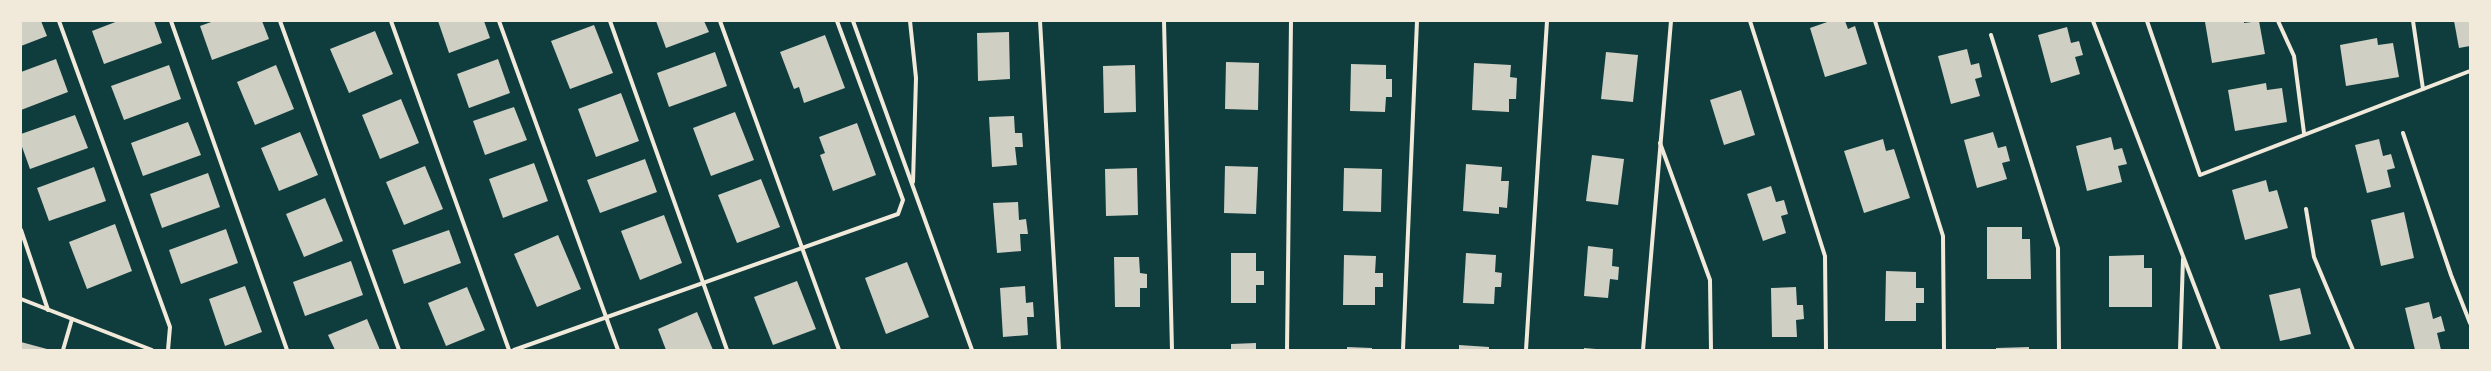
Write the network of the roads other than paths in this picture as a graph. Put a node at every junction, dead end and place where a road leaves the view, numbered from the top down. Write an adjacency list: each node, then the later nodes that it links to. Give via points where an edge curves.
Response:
1 (59, 21): 42 (street, via 170,327)
2 (171, 21): 43 (street)
3 (280, 21): 44 (street)
4 (392, 21): 45 (street)
5 (499, 21): 37 (street)
6 (610, 21): 34 (street)
7 (720, 21): 32 (street)
8 (837, 21): 32 (street, via 903,200 898,214)
9 (854, 21): 29 (street)
10 (910, 21): 29 (street, via 916,78)
11 (1040, 21): 51 (street)
12 (1164, 21): 52 (street)
13 (1291, 21): 53 (street)
14 (1417, 21): 54 (street)
15 (1547, 21): 55 (street)
16 (1671, 21): 28 (street)
17 (1750, 21): 58 (street, via 1825,256)
18 (1875, 21): 59 (street, via 1943,236)
19 (2093, 21): 33 (street)
20 (2147, 21): 26 (street, via 2200,174)
21 (2278, 21): 26 (street, via 2294,56)
22 (2412, 21): 25 (street)
23 (1991, 35): 60 (street, via 2058,248)
24 (2470, 71): 25 (street)
25 (2423, 89): 26 (street)
26 (2304, 133)
27 (2402, 133): 39 (street)
28 (1660, 141): 56 (street); 57 (street, via 1710,280)
29 (913, 184): 50 (street)
30 (2306, 209): 63 (street, via 2314,257)
31 (21, 230): 36 (street)
32 (802, 248): 34 (street); 49 (street)
33 (2183, 257): 61 (street); 62 (street)
34 (703, 283): 37 (street); 48 (street)
35 (21, 299): 36 (street)
36 (48, 310): 38 (street)
37 (606, 318): 46 (street); 47 (street)
38 (72, 319): 40 (street); 41 (street)
39 (2470, 323)
40 (63, 350)
41 (152, 350)
42 (168, 350)
43 (287, 350)
44 (398, 350)
45 (509, 350)
46 (514, 350)
47 (618, 350)
48 (727, 350)
49 (839, 350)
50 (972, 350)
51 (1059, 350)
52 (1172, 350)
53 (1287, 350)
54 (1403, 350)
55 (1526, 350)
56 (1643, 350)
57 (1711, 350)
58 (1826, 350)
59 (1944, 350)
60 (2059, 350)
61 (2180, 350)
62 (2219, 350)
63 (2353, 350)

